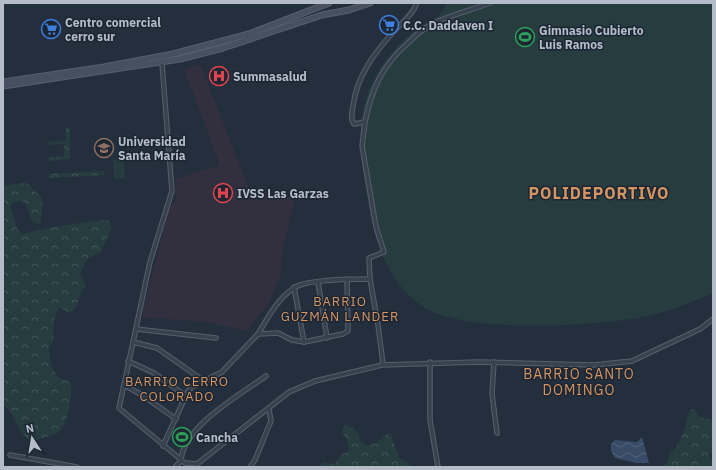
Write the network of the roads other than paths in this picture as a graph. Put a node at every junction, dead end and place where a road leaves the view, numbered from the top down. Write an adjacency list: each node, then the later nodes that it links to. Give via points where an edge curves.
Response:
1 (330, 3): 6 (main road, via 249,34 173,54)
2 (370, 3): 5 (main road, via 317,16 223,48)
3 (417, 3): 8 (street, via 374,56 359,82 352,122)
4 (490, 3): 8 (street, via 429,26 400,50 381,73 371,95)
5 (162, 63): 7 (main road); 14 (street, via 172,191 150,262)
6 (3, 82)
7 (3, 86)
8 (364, 122): 10 (street, via 362,146 376,227 384,252 370,258)
9 (347, 279): 10 (street); 11 (street); 17 (street, via 348,331)
10 (370, 279): 23 (street)
11 (318, 282): 12 (street); 17 (street)
12 (294, 287): 15 (street, via 275,308); 19 (street)
13 (713, 319): 22 (street, via 700,329 632,361 594,366)
14 (136, 329): 16 (street); 18 (street)
15 (258, 334): 19 (street, via 278,333 292,340); 25 (street, via 222,372)
16 (216, 338)
17 (327, 338): 19 (street)
18 (133, 342): 20 (street); 25 (street, via 157,348)
19 (304, 342)
20 (128, 361): 26 (street); 27 (street, via 154,373)
21 (430, 362): 22 (street); 23 (street); 37 (street, via 430,420)
22 (494, 362): 30 (street, via 492,394)
23 (383, 364): 28 (street, via 306,383 289,392)
24 (266, 376): 33 (street, via 206,419 195,430 186,442)
25 (204, 381): 27 (street, via 192,387)
26 (124, 385): 29 (street); 31 (street, via 119,404 121,411)
27 (186, 396): 29 (street)
28 (269, 409): 33 (street, via 198,464); 36 (street, via 271,421)
29 (176, 419): 31 (street)
30 (497, 433)
31 (163, 446): 33 (street)
32 (10, 455): 34 (street)
33 (181, 461): 35 (street)
34 (77, 467)
35 (175, 467)
36 (250, 467)
37 (438, 467)

